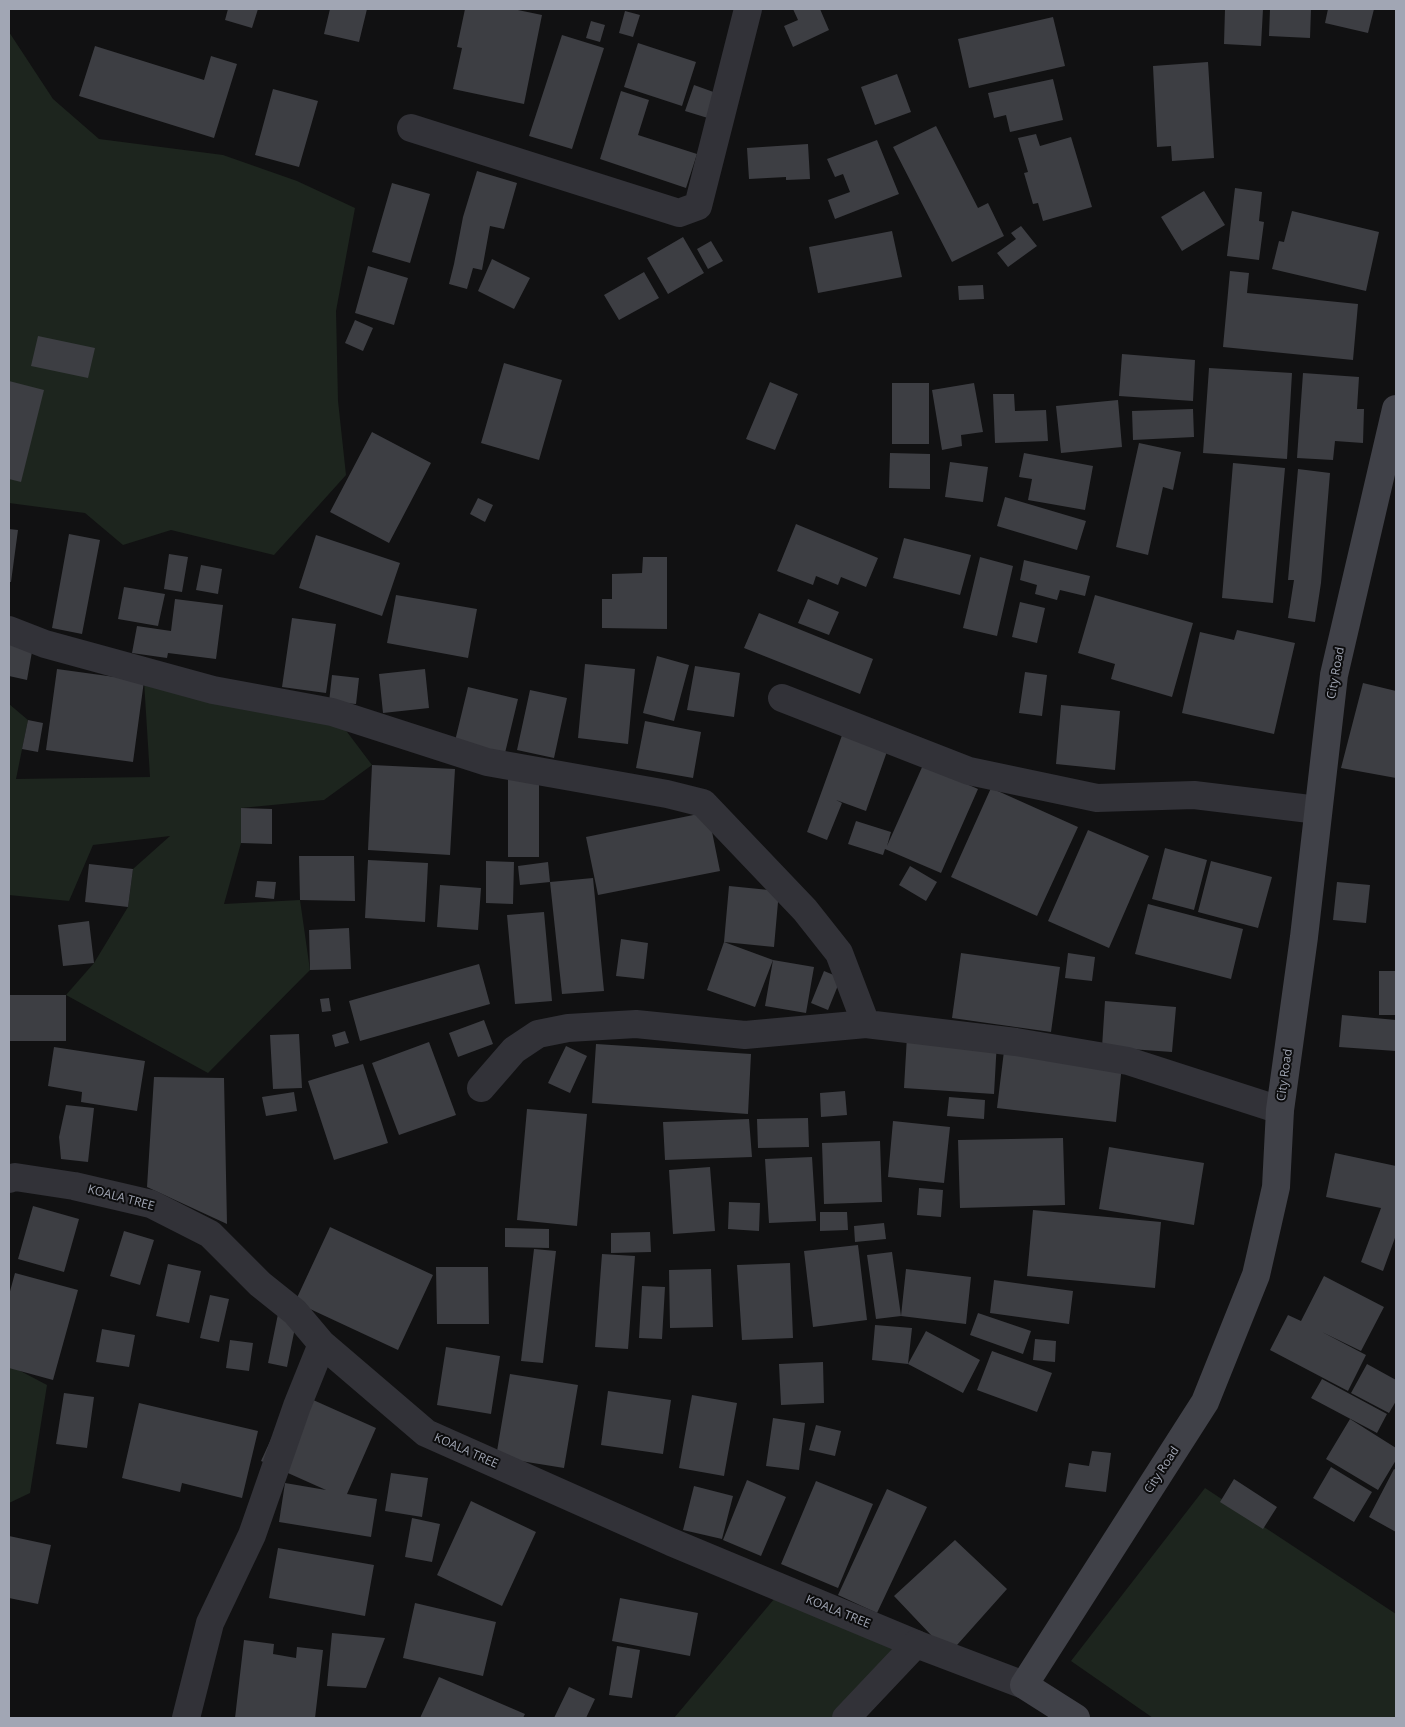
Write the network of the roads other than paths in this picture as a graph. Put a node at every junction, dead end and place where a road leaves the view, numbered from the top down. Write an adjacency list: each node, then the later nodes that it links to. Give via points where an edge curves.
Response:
1 (748, 9): 2 (street, via 698,206 680,213)
2 (411, 128)
3 (1396, 410): 6 (main road, City Road, via 1334,675)
4 (9, 630): 7 (street, via 44,644 213,690 332,712 487,762 703,803 805,910 839,953)
5 (782, 698): 6 (street, via 969,771 1097,798 1194,795)
6 (1318, 810): 9 (main road, City Road)
7 (866, 1024): 8 (street, via 745,1035 636,1024 568,1028 538,1034 514,1050); 9 (street, via 1016,1042 1128,1061)
8 (481, 1088)
9 (1280, 1110): 13 (main road, City Road, via 1276,1187 1256,1275 1205,1402)
10 (9, 1179): 11 (street, KOALA TREE, via 15,1177 74,1186 151,1204 210,1234 260,1284 295,1312)
11 (322, 1344): 12 (street, KOALA TREE, via 426,1433 671,1542); 14 (street, via 252,1535 210,1623)
12 (916, 1644): 13 (street, KOALA TREE); 15 (street)
13 (1024, 1685): 16 (main road)
14 (186, 1718)
15 (846, 1718)
16 (1076, 1718)

